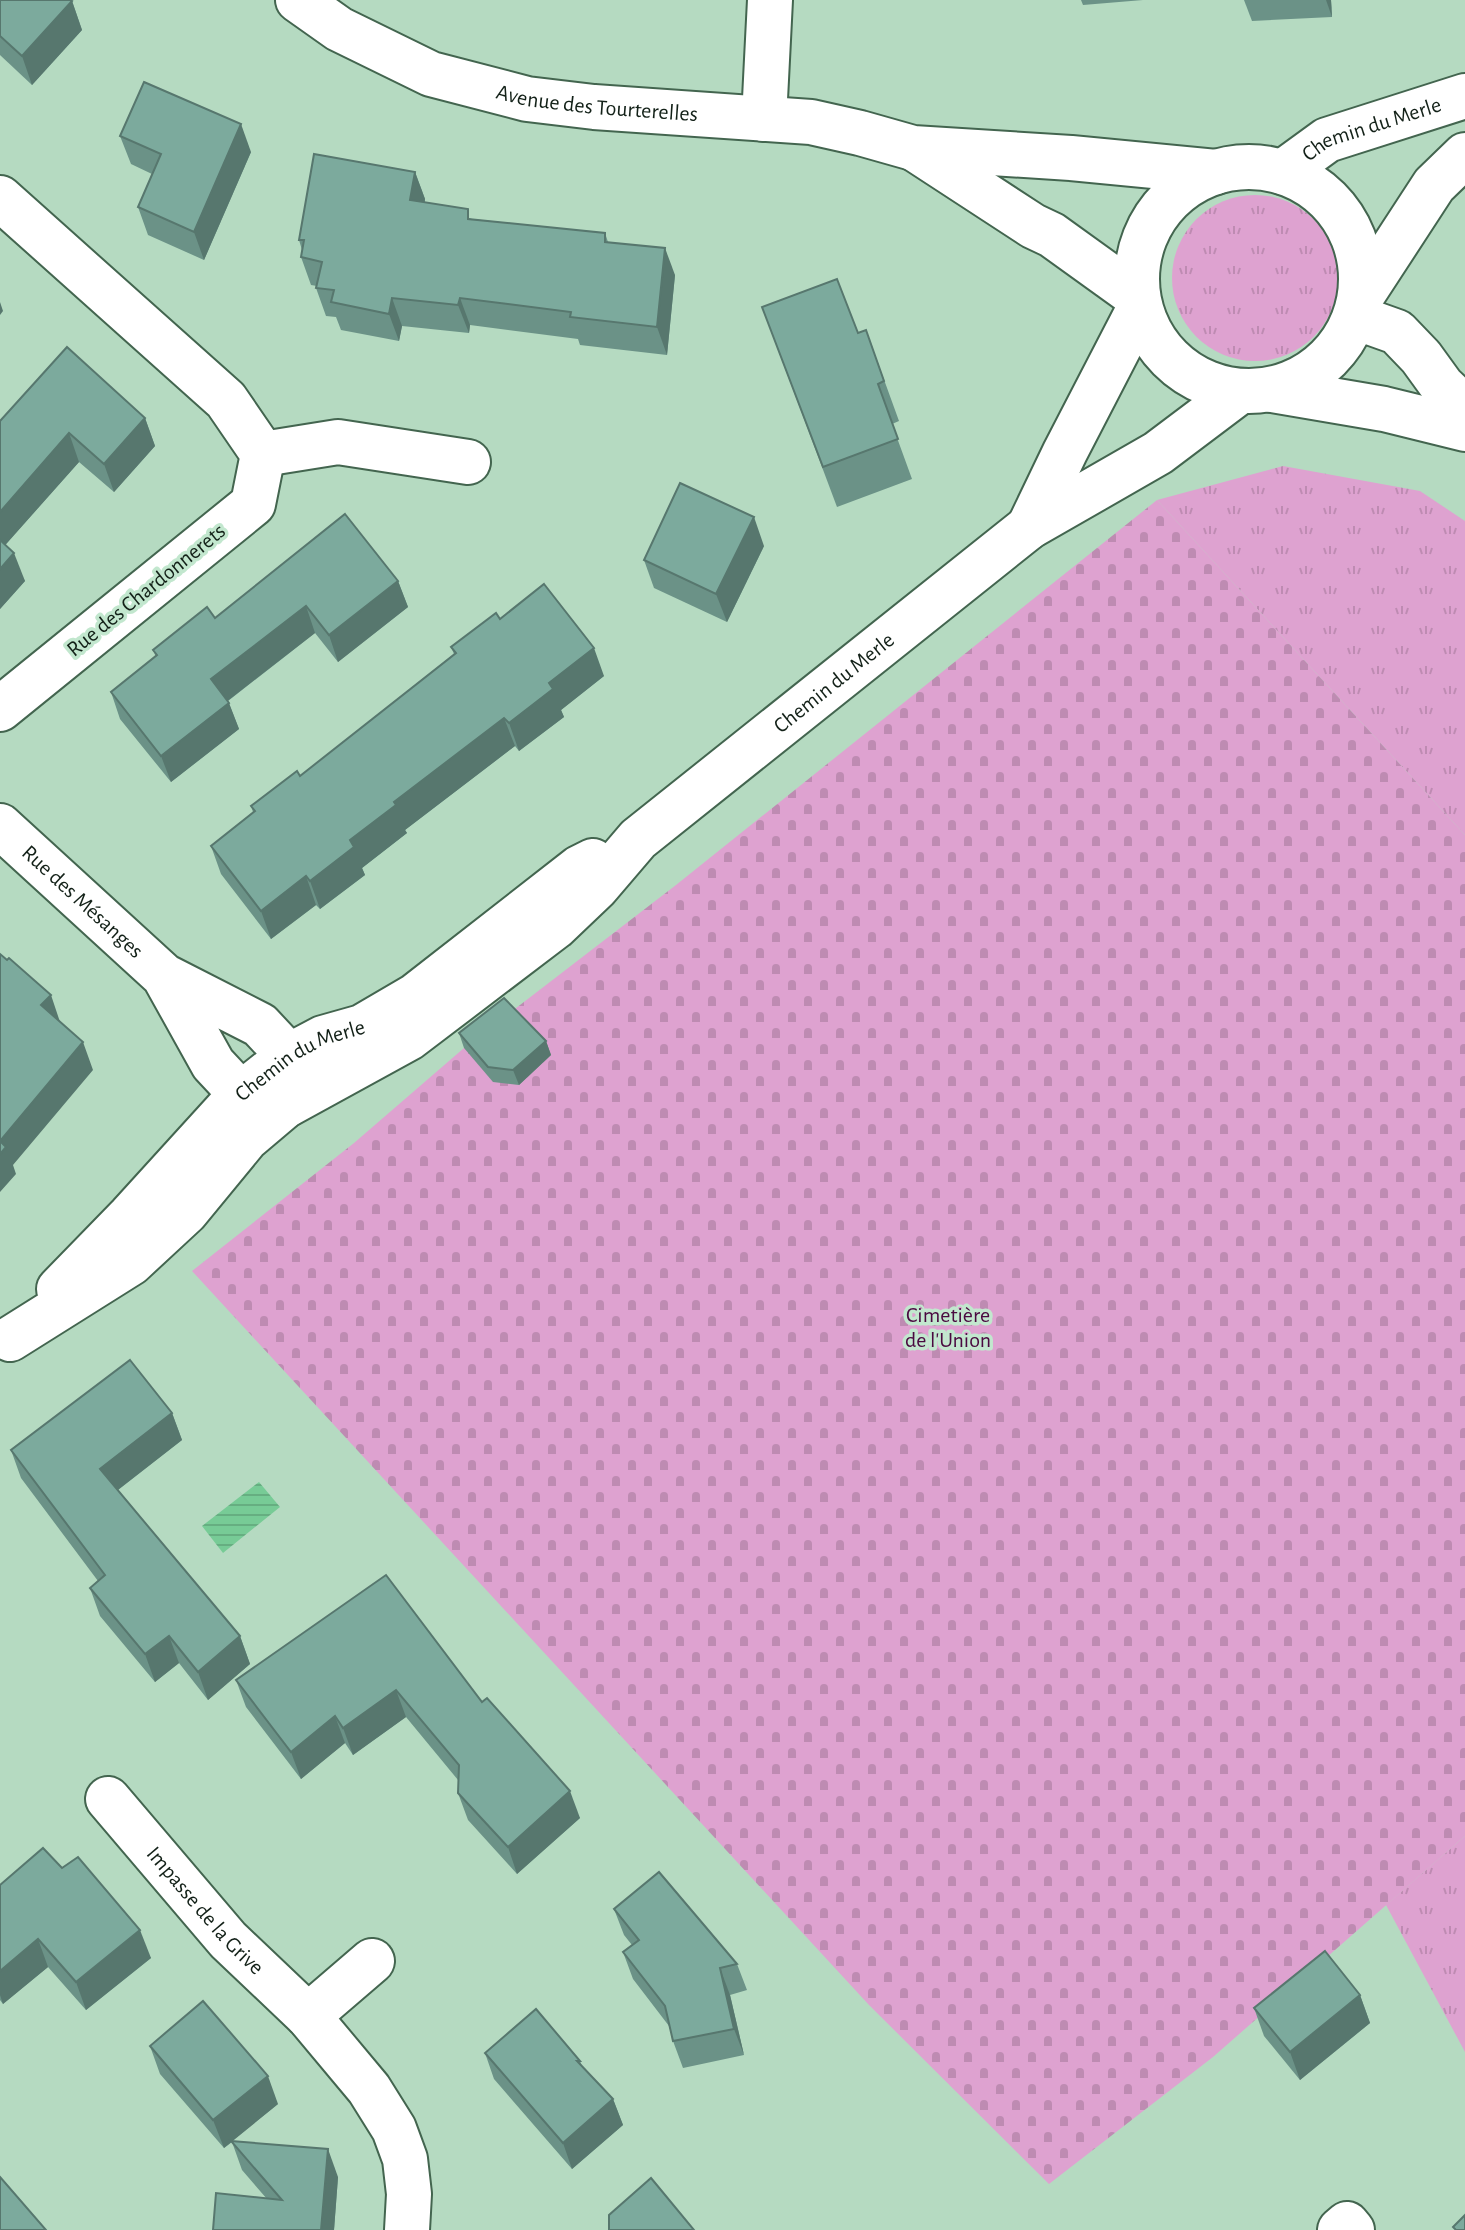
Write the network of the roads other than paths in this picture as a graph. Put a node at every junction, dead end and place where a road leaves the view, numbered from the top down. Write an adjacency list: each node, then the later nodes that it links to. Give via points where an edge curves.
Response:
1 (298, 0): 4 (street, Avenue des Tourterelles, via 339,29 431,74 527,99)
2 (770, 0): 4 (street)
3 (1465, 96): 8 (street, Chemin du Merle, via 1327,140)
4 (764, 119): 5 (street, Avenue des Tourterelles, via 811,122)
5 (913, 148): 7 (street, Avenue des Tourterelles); 10 (street, Avenue des Tourterelles, via 1052,235)
6 (1465, 155): 11 (street, via 1434,185)
7 (1216, 172): 8 (street, via 1250,167); 10 (street, via 1180,190 1153,220 1138,257)
8 (1283, 172): 11 (street, via 1319,191 1345,220 1361,257)
9 (0, 198): 15 (street, via 226,400)
10 (1139, 302): 12 (street, via 1160,349 1195,378); 17 (street, Chemin du Merle)
11 (1358, 307): 12 (street, via 1351,330 1331,358 1304,378); 13 (street, via 1397,332)
12 (1255, 391): 14 (street, via 1384,409); 17 (street, Chemin du Merle)
13 (1465, 408)
14 (1465, 429)
15 (263, 454): 16 (street, via 338,442); 18 (street, Rue des Chardonnerets, via 253,504)
16 (468, 462)
17 (1029, 527): 20 (street, Chemin du Merle)
18 (0, 709)
19 (0, 826): 21 (street, Rue des Mésanges)
20 (638, 839): 22 (street, Chemin du Merle, via 579,868 415,996 362,1027 323,1038); 24 (street, Chemin du Merle, via 555,927 422,1029)
21 (164, 976): 22 (street, Rue des Mésanges, via 260,1025); 23 (street, Rue des Mésanges, via 213,1064)
22 (289, 1056): 23 (street, Chemin du Merle); 24 (street)
23 (241, 1094): 24 (street); 25 (street, Chemin du Merle)
24 (285, 1106): 25 (street, Chemin du Merle, via 246,1139 186,1212 131,1263)
25 (5, 1343)
26 (108, 1799): 28 (street, Impasse de la Grive, via 228,1940)
27 (372, 1961): 28 (street)
28 (308, 2016): 29 (street, Impasse de la Grive, via 369,2089 394,2129 405,2159)
29 (407, 2230)
30 (1340, 2230): 31 (street, via 1347,2224)
31 (1352, 2230)

